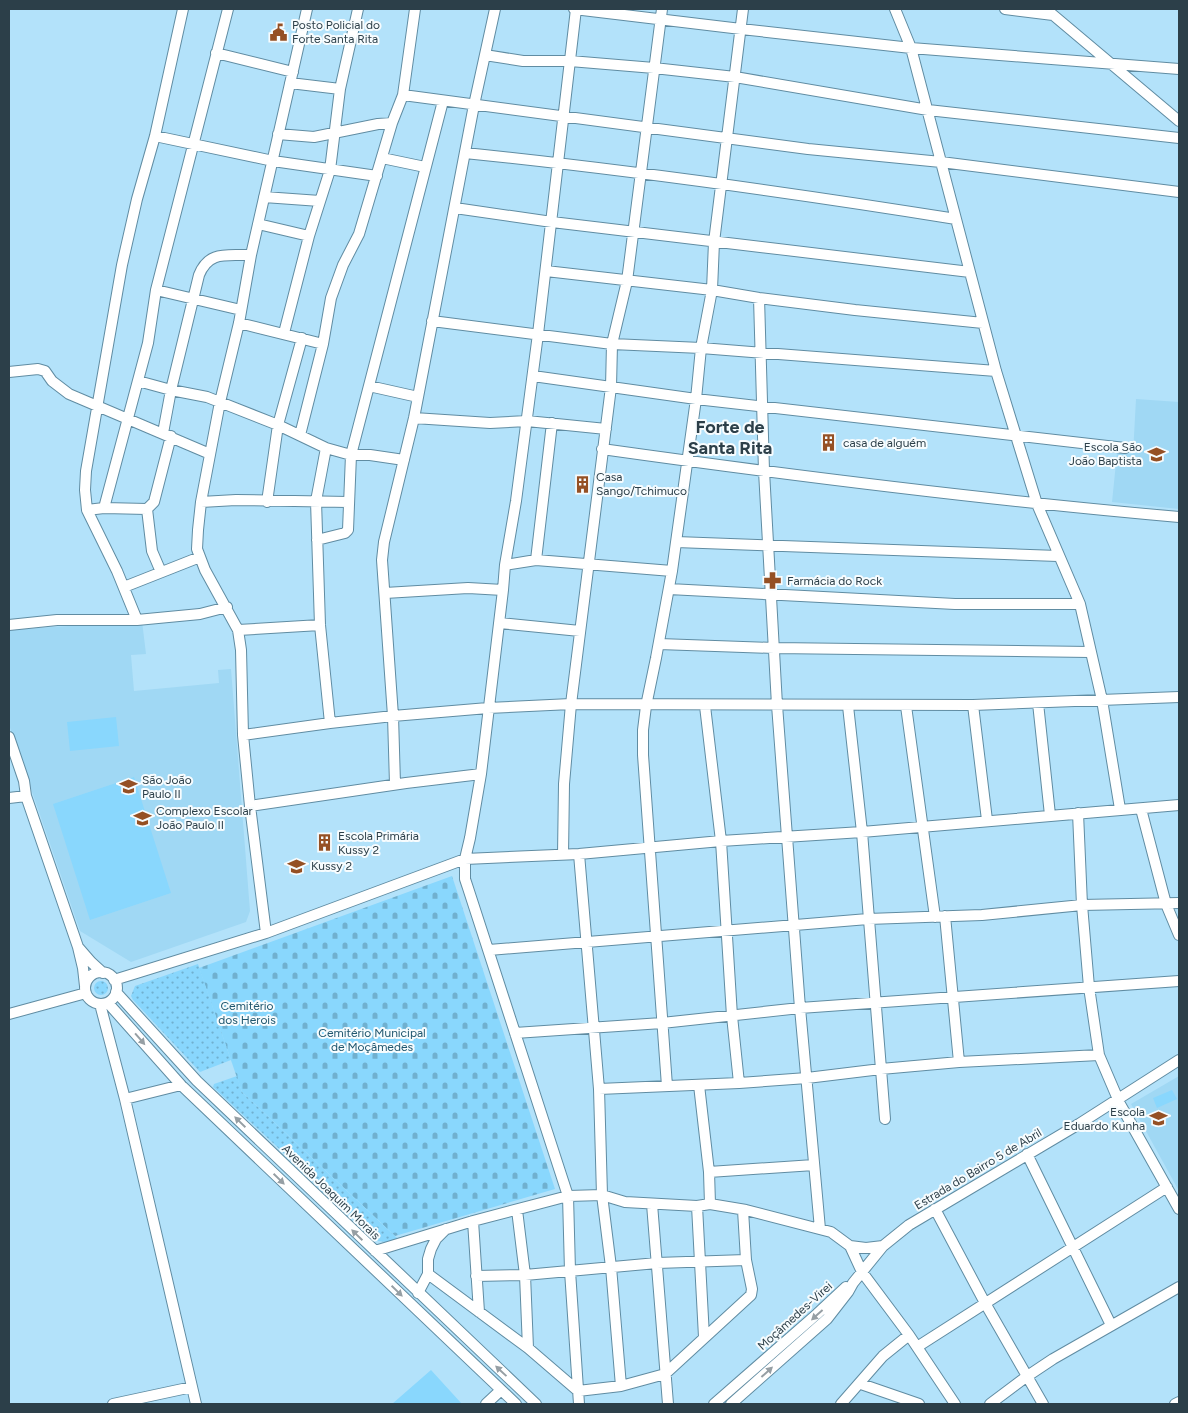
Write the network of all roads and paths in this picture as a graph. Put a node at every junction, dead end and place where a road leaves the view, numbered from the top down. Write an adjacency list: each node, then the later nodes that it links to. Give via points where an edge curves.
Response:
1 (183, 9): 34 (street)
2 (228, 9): 15 (street)
3 (306, 9): 21 (street)
4 (358, 9): 23 (street)
5 (415, 9): 24 (street)
6 (495, 9): 16 (street)
7 (576, 9): 12 (street); 17 (street)
8 (743, 9): 13 (street)
9 (895, 9): 14 (street)
10 (1005, 9): 11 (street)
11 (1049, 12): 18 (street)
12 (661, 14): 13 (street); 19 (street)
13 (741, 29): 14 (street); 22 (street)
14 (911, 48): 18 (street); 27 (street)
15 (216, 53): 21 (street); 37 (street)
16 (485, 55): 17 (street, via 523,61); 26 (street)
17 (570, 61): 19 (street); 28 (street)
18 (1112, 64): 20 (street); 29 (street)
19 (654, 68): 22 (street); 31 (street)
20 (1179, 69)
21 (292, 77): 23 (street); 32 (street)
22 (736, 77): 27 (street); 35 (street)
23 (340, 89): 33 (street)
24 (403, 95): 25 (street); 30 (street)
25 (443, 101): 26 (street); 43 (street)
26 (474, 105): 28 (street); 38 (street)
27 (928, 110): 36 (street); 41 (street)
28 (564, 117): 31 (street); 42 (street)
29 (1179, 121)
30 (392, 123): 33 (street); 39 (street)
31 (647, 128): 35 (street); 45 (street)
32 (278, 134): 33 (street, via 314,138); 40 (street)
33 (334, 134): 44 (street)
34 (155, 136): 37 (street); 87 (street, via 122,264)
35 (728, 138): 41 (street); 47 (street)
36 (1179, 138)
37 (193, 145): 40 (street); 62 (street)
38 (465, 153): 42 (street); 51 (street)
39 (382, 158): 43 (street); 46 (street)
40 (273, 161): 44 (street); 49 (street)
41 (941, 162): 48 (street); 52 (street)
42 (559, 163): 45 (street); 53 (street)
43 (425, 167): 81 (street)
44 (330, 170): 46 (street); 50 (street)
45 (641, 173): 47 (street); 55 (street)
46 (377, 176): 73 (street, via 359,234 337,280)
47 (722, 185): 52 (street); 57 (street)
48 (1179, 192)
49 (264, 198): 50 (street); 54 (street)
50 (320, 201): 56 (street)
51 (455, 208): 53 (street); 67 (street)
52 (956, 219): 60 (street)
53 (552, 222): 55 (street); 59 (street)
54 (258, 224): 56 (street); 58 (street)
55 (633, 232): 57 (street); 61 (street)
56 (309, 236): 70 (street)
57 (714, 242): 60 (street); 63 (street)
58 (250, 255): 64 (street, via 218,256 208,260 199,275); 66 (street)
59 (546, 271): 61 (street); 71 (street)
60 (970, 272): 69 (street)
61 (627, 281): 63 (street); 74 (street)
62 (156, 290): 64 (street); 80 (street)
63 (712, 290): 65 (street); 75 (street)
64 (194, 298): 66 (street); 83 (street)
65 (759, 298): 69 (street); 76 (street)
66 (241, 310): 68 (street)
67 (432, 321): 71 (street); 84 (street)
68 (240, 323): 70 (street); 86 (street)
69 (983, 323): 77 (street)
70 (284, 333): 72 (street)
71 (538, 334): 74 (street); 79 (street)
72 (302, 338): 73 (street); 93 (street)
73 (323, 344): 96 (street)
74 (612, 344): 75 (street); 82 (street)
75 (701, 348): 76 (street); 85 (street)
76 (761, 354): 77 (street); 88 (street)
77 (996, 371): 97 (street)
78 (9, 372): 87 (street, via 38,368 70,394)
79 (533, 376): 82 (street); 91 (street)
80 (138, 381): 83 (street); 90 (street)
81 (370, 386): 84 (street); 102 (street)
82 (611, 387): 85 (street); 94 (street)
83 (171, 390): 86 (street); 95 (street)
84 (418, 397): 89 (street)
85 (696, 399): 88 (street); 104 (street)
86 (220, 402): 93 (street); 101 (street)
87 (97, 405): 90 (street); 113 (street, via 86,471)
88 (762, 406): 97 (street); 105 (street)
89 (414, 418): 91 (street, via 490,423); 103 (street)
90 (128, 419): 95 (street); 111 (street)
91 (526, 421): 92 (street); 122 (street)
92 (552, 423): 94 (street); 120 (street)
93 (278, 426): 96 (street); 108 (street)
94 (606, 429): 100 (street)
95 (167, 434): 101 (street); 112 (street, via 154,502)
96 (300, 436): 98 (street)
97 (1016, 436): 99 (street); 110 (street)
98 (326, 448): 102 (street); 106 (street)
99 (1125, 448)
100 (602, 450): 104 (street); 121 (street)
101 (210, 454): 107 (street)
102 (351, 455): 103 (street); 109 (street)
103 (404, 460): 128 (street, via 384,542)
104 (688, 461): 105 (street); 116 (street)
105 (764, 471): 110 (street); 117 (street)
106 (316, 501): 108 (street); 109 (street); 115 (street)
107 (201, 502): 108 (street); 119 (street)
108 (268, 502)
109 (348, 502): 115 (street, via 347,532)
110 (1037, 504): 114 (street); 118 (street)
111 (104, 508): 112 (street); 113 (street)
112 (147, 509): 124 (street, via 152,551)
113 (87, 510): 125 (street)
114 (1179, 516)
115 (317, 540): 135 (street)
116 (676, 542): 117 (street); 123 (street)
117 (768, 544): 118 (street); 129 (street)
118 (1058, 556): 130 (street)
119 (200, 557): 124 (street); 131 (street)
120 (536, 560): 121 (street); 122 (street)
121 (589, 563): 123 (street); 137 (street)
122 (505, 565): 127 (street)
123 (672, 571): 126 (street)
124 (161, 572): 125 (street)
125 (124, 587): 132 (street)
126 (669, 589): 129 (street); 138 (street)
127 (504, 590): 128 (street, via 468,588); 133 (street)
128 (384, 593): 152 (street)
129 (771, 594): 130 (street, via 955,604); 139 (street)
130 (1080, 604): 140 (street)
131 (227, 607): 132 (street, via 200,614); 136 (street)
132 (137, 620): 134 (street, via 57,620)
133 (499, 622): 137 (street); 151 (street)
134 (9, 625)
135 (320, 625): 136 (street); 153 (street)
136 (238, 630): 154 (street)
137 (580, 631): 144 (street)
138 (659, 644): 139 (street); 146 (street)
139 (774, 648): 140 (street); 145 (street)
140 (1090, 652): 142 (street)
141 (1179, 697): 142 (street)
142 (1102, 700): 143 (street); 162 (street)
143 (1038, 703): 150 (street); 165 (street)
144 (571, 704): 146 (street); 151 (street); 173 (street, via 564,784)
145 (777, 705): 147 (street); 148 (street); 169 (street)
146 (646, 706): 147 (street); 171 (street, via 643,755)
147 (705, 706): 170 (street)
148 (848, 706): 149 (street); 168 (street)
149 (906, 706): 150 (street); 167 (street)
150 (973, 706): 166 (street)
151 (488, 708): 152 (street); 156 (street)
152 (393, 716): 153 (street); 157 (street)
153 (330, 723): 154 (street)
154 (243, 735): 161 (street)
155 (9, 737): 158 (street)
156 (481, 774): 157 (street); 174 (street)
157 (395, 784): 161 (street)
158 (26, 796): 159 (street); 186 (street)
159 (9, 798)
160 (1179, 805): 163 (street)
161 (250, 806): 182 (street)
162 (1120, 809): 163 (street); 164 (street)
163 (1141, 809): 176 (street)
164 (1078, 813): 165 (street); 177 (street)
165 (1050, 815): 166 (street)
166 (987, 820): 167 (street)
167 (922, 826): 168 (street); 178 (street)
168 (862, 832): 169 (street); 179 (street)
169 (788, 836): 170 (street); 180 (street)
170 (721, 841): 171 (street); 181 (street)
171 (650, 848): 172 (street); 184 (street)
172 (579, 854): 173 (street); 185 (street)
173 (563, 855): 174 (street)
174 (465, 859): 182 (street); 187 (street, via 465,879)
175 (1179, 903): 176 (street)
176 (1166, 904): 177 (street); 183 (street)
177 (1082, 905): 178 (street); 191 (street)
178 (940, 916): 179 (street); 194 (street)
179 (868, 919): 180 (street); 196 (street)
180 (794, 925): 181 (street); 197 (street)
181 (726, 931): 184 (street); 199 (street)
182 (266, 933): 189 (street)
183 (1179, 935)
184 (657, 937): 185 (street); 200 (street)
185 (586, 942): 187 (street); 201 (street)
186 (78, 947): 188 (street); 192 (street)
187 (489, 950): 202 (street)
188 (103, 973): 189 (street); 192 (street, via 93,974)
189 (114, 980): 193 (street)
190 (1179, 981): 191 (street)
191 (1089, 987): 194 (street); 203 (street)
192 (85, 990): 195 (street, via 91,1001); 198 (street)
193 (116, 992): 195 (street); 235 (street, Avenida Joaquim Morais, one-way to 193, via 197,1081)
194 (954, 998): 196 (street); 205 (street)
195 (104, 1003): 209 (street, one-way to 209); 213 (street)
196 (875, 1004): 197 (street); 206 (street)
197 (800, 1008): 199 (street); 207 (street)
198 (9, 1014)
199 (732, 1016): 200 (street); 208 (street)
200 (662, 1023): 201 (street); 211 (street)
201 (593, 1027): 202 (street); 212 (street)
202 (515, 1033): 221 (street)
203 (1099, 1055): 205 (street); 214 (street)
204 (1179, 1060): 214 (street, Estrada do Bairro 5 de Abril)
205 (959, 1062): 206 (street)
206 (881, 1069): 207 (street); 215 (street)
207 (808, 1078): 208 (street); 217 (street)
208 (739, 1083): 210 (street)
209 (181, 1085): 213 (street); 260 (street, one-way to 260)
210 (699, 1085): 211 (street); 218 (street)
211 (666, 1086): 212 (street)
212 (598, 1089): 220 (street)
213 (124, 1099): 259 (street)
214 (1117, 1099): 216 (street, Estrada do Bairro 5 de Abril); 219 (street)
215 (885, 1119)
216 (1027, 1154): 225 (street, Estrada do Bairro 5 de Abril); 234 (street)
217 (814, 1165): 218 (street); 231 (street)
218 (709, 1172): 223 (street)
219 (1167, 1187): 226 (street); 234 (street)
220 (602, 1195): 221 (street); 222 (street, via 625,1202); 239 (street)
221 (568, 1196): 227 (street); 240 (street)
222 (652, 1204): 224 (street); 238 (street)
223 (710, 1204): 224 (street); 228 (street)
224 (697, 1206): 237 (street)
225 (935, 1209): 233 (street, Estrada do Bairro 5 de Abril); 248 (street)
226 (1179, 1209)
227 (517, 1210): 229 (street); 243 (street)
228 (743, 1210): 231 (street); 236 (street)
229 (473, 1221): 230 (street); 244 (street)
230 (447, 1228): 235 (street); 242 (street, via 431,1249)
231 (820, 1229): 232 (street, via 832,1232)
232 (850, 1246): 233 (street); 241 (street)
233 (883, 1246): 241 (street, Estrada do Bairro 5 de Abril)
234 (1074, 1247): 248 (street); 250 (street)
235 (375, 1251): 247 (street, Avenida Joaquim Morais)
236 (746, 1260): 237 (street); 252 (street, via 751,1295)
237 (699, 1262): 238 (street); 252 (street)
238 (657, 1263): 239 (street); 255 (street)
239 (611, 1266): 240 (street); 258 (street)
240 (570, 1271): 243 (street); 261 (street)
241 (862, 1272): 245 (street, Estrada do Bairro 5 de Abril); 251 (street)
242 (428, 1274): 247 (street); 249 (street)
243 (525, 1275): 244 (street); 254 (street)
244 (476, 1276): 249 (street)
245 (853, 1283): 270 (street, Moçâmedes-Virei, one-way to 270, via 843,1288 818,1314); 271 (street, Moçâmedes-Virei, one-way to 245, via 827,1319)
246 (1179, 1287): 250 (street)
247 (418, 1293): 267 (street, Avenida Joaquim Morais, one-way to 247)
248 (984, 1303): 253 (street); 256 (street)
249 (480, 1312): 254 (street)
250 (1111, 1326): 256 (street)
251 (909, 1335): 253 (street); 257 (street, via 884,1356)
252 (704, 1337): 255 (street)
253 (917, 1346): 274 (street)
254 (528, 1348): 261 (street)
255 (665, 1374): 258 (street); 269 (street)
256 (1026, 1377): 275 (street); 276 (street)
257 (861, 1384): 272 (street); 273 (street)
258 (621, 1386): 261 (street)
259 (192, 1387): 263 (street); 264 (street)
260 (500, 1390): 265 (street); 266 (street)
261 (578, 1391): 268 (street)
262 (1179, 1402): 277 (street)
263 (113, 1404)
264 (196, 1404)
265 (486, 1404)
266 (516, 1404)
267 (536, 1404)
268 (578, 1404)
269 (668, 1404)
270 (714, 1404)
271 (731, 1404)
272 (841, 1404)
273 (919, 1404)
274 (955, 1404)
275 (990, 1404)
276 (1043, 1404)
277 (1175, 1404)

